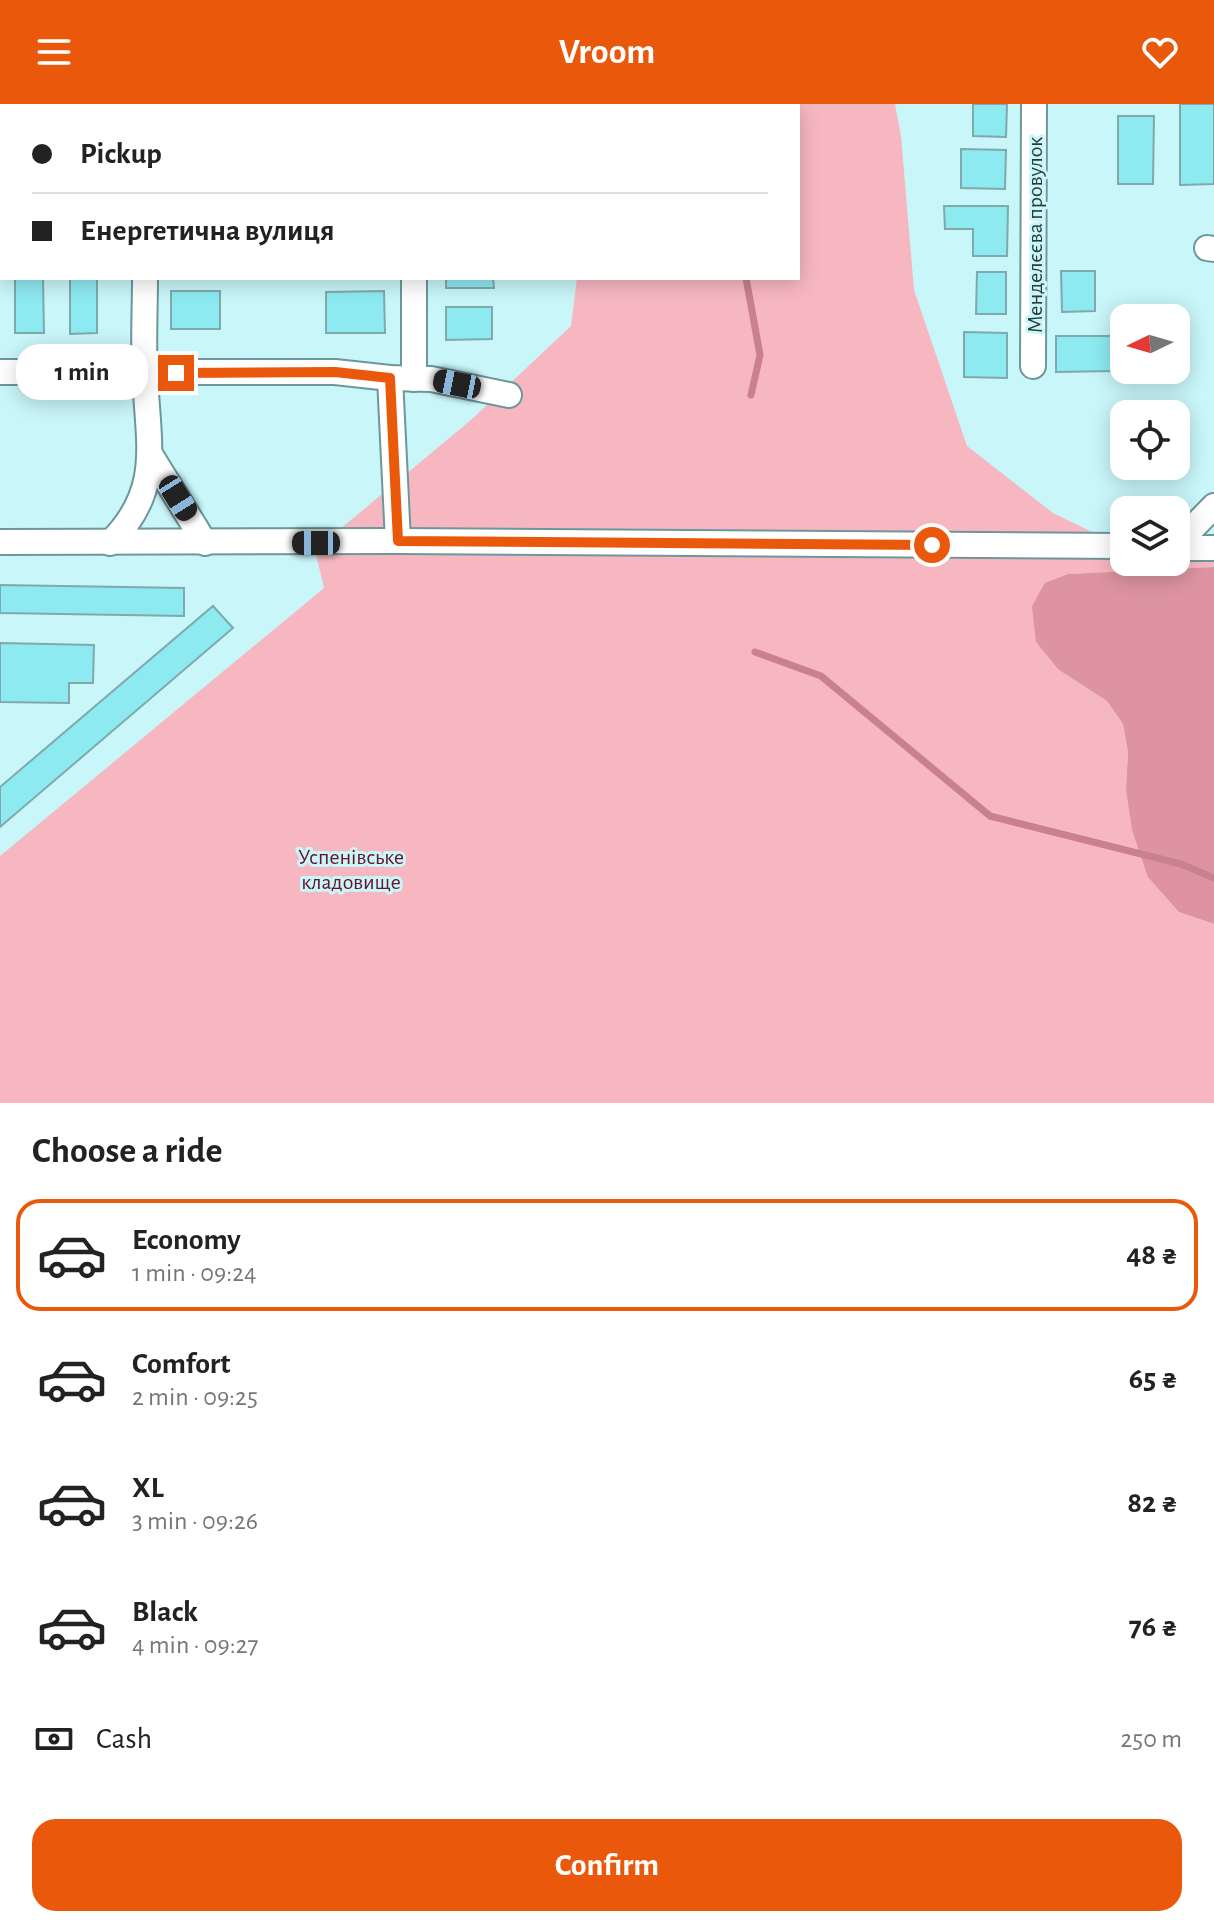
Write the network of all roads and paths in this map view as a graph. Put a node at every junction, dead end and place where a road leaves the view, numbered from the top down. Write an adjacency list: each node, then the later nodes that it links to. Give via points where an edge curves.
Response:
1 (1034, 104): 4 (street, Менделєєва провулок)
2 (145, 280): 6 (street)
3 (414, 280): 7 (street)
4 (1033, 366)
5 (0, 372): 6 (street)
6 (144, 373): 7 (street, via 335,372); 9 (street)
7 (402, 379): 8 (street, via 431,379); 12 (street)
8 (509, 395)
9 (150, 454): 14 (street, via 139,506); 15 (street)
10 (1214, 506): 11 (street)
11 (1190, 531)
12 (398, 541): 15 (street); 16 (street)
13 (0, 542): 14 (street)
14 (110, 543): 15 (street)
15 (205, 543)
16 (1110, 546)
17 (1190, 547): 18 (street)
18 (1214, 548)

